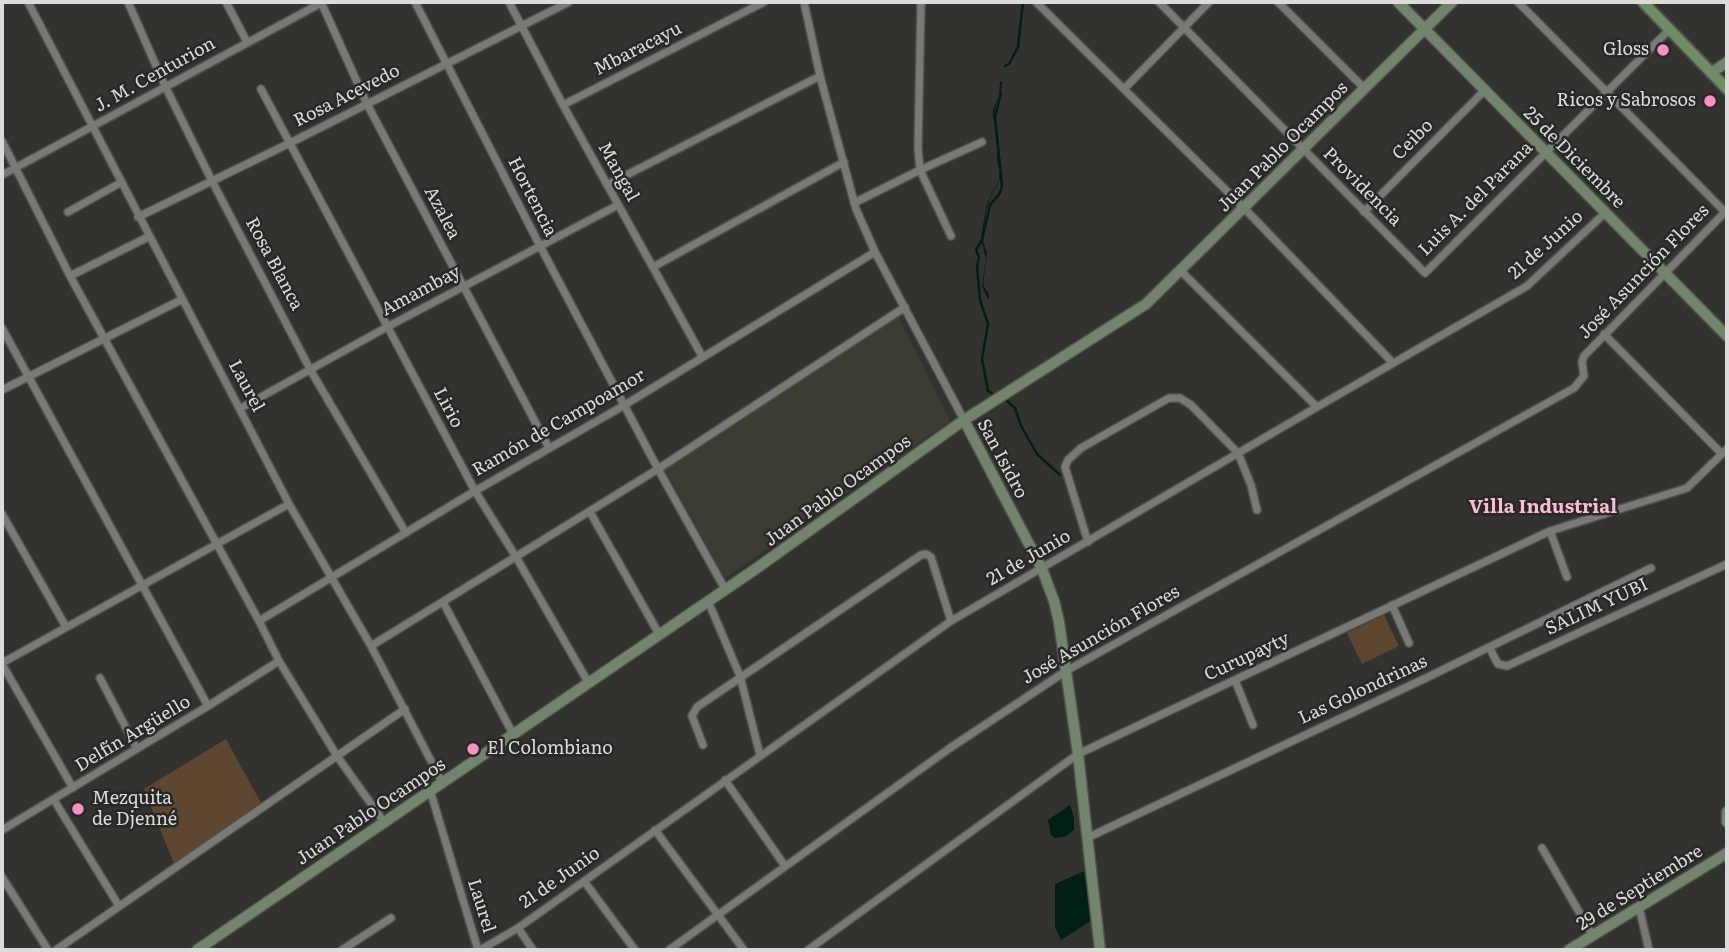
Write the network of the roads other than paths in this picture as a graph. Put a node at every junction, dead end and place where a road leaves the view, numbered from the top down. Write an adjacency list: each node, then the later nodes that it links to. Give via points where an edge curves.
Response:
1 (28, 2): 37 (street, Laurel)
2 (128, 2): 28 (street, Rosa Blanca)
3 (226, 2): 23 (street)
4 (321, 2): 23 (street, J. M. Centurion); 35 (street, Azalea)
5 (415, 2): 25 (street, Hortencia)
6 (509, 2): 19 (street, Mangal)
7 (569, 2): 19 (street, Rosa Acevedo)
8 (764, 2): 36 (street, Mbaracayu)
9 (804, 2): 27 (street, San Isidro)
10 (921, 2): 45 (street)
11 (1036, 2): 30 (street)
12 (1159, 2): 20 (street, Providencia)
13 (1209, 2): 20 (street)
14 (1278, 2): 31 (street)
15 (1398, 2): 21 (street, 25 de Diciembre)
16 (1452, 2): 21 (street, Juan Pablo Ocampos)
17 (1518, 2): 34 (street)
18 (1643, 2): 22 (main road)
19 (521, 27): 25 (street, Rosa Acevedo); 36 (street, Mangal)
20 (1184, 27): 30 (street); 41 (street, Providencia)
21 (1424, 30): 31 (street, Juan Pablo Ocampos); 33 (street, 25 de Diciembre)
22 (1670, 30): 26 (main road); 34 (street, Luis A. del Parana)
23 (247, 42): 28 (street, J. M. Centurion)
24 (1727, 62): 26 (street)
25 (446, 63): 35 (street, Rosa Acevedo); 60 (street, Hortencia)
26 (1711, 73): 32 (main road)
27 (820, 76): 43 (street, San Isidro); 49 (street)
28 (165, 86): 37 (street, J. M. Centurion); 47 (street, Rosa Blanca)
29 (261, 89): 40 (street, Lirio)
30 (1124, 89): 52 (street)
31 (1365, 89): 41 (street, Juan Pablo Ocampos)
32 (1727, 89)
33 (1485, 90): 42 (street, 25 de Diciembre); 55 (street, Ceibo)
34 (1606, 91): 42 (street, Luis A. del Parana); 53 (street)
35 (367, 104): 40 (street, Rosa Acevedo); 67 (street, Azalea)
36 (564, 105): 49 (street, Mangal)
37 (92, 127): 44 (street, J. M. Centurion); 48 (street, Laurel)
38 (2, 141): 44 (street)
39 (982, 142): 45 (street)
40 (290, 143): 47 (street, Rosa Acevedo); 70 (street, Lirio)
41 (1303, 150): 52 (street, Juan Pablo Ocampos); 55 (street, Providencia)
42 (1545, 152): 56 (street, 25 de Diciembre); 64 (street, Luis A. del Parana)
43 (844, 162): 50 (street, San Isidro); 62 (street)
44 (15, 168): 46 (street, J. M. Centurion); 66 (street)
45 (920, 170): 50 (street); 58 (street)
46 (2, 176)
47 (212, 181): 57 (street, Rosa Acevedo); 77 (street, Rosa Blanca)
48 (120, 183): 54 (street); 57 (street, Laurel)
49 (607, 184): 51 (street, Mangal)
50 (854, 203): 61 (street, San Isidro)
51 (618, 205): 60 (street, Amambay); 62 (street, Mangal)
52 (1244, 208): 63 (street, Juan Pablo Ocampos); 76 (street)
53 (1726, 211): 65 (street, José Asunción Flores)
54 (68, 212)
55 (1364, 212): 64 (street, Providencia)
56 (1605, 213): 65 (street, 25 de Diciembre); 76 (street, 21 de Junio, via 1527,286)
57 (138, 217): 59 (street, Laurel)
58 (951, 236)
59 (148, 237): 66 (street); 68 (street, Laurel)
60 (540, 246): 67 (street, Amambay); 80 (street, Hortencia)
61 (875, 252): 69 (street, San Isidro); 75 (street, Ramón de Campoamor)
62 (653, 267): 75 (street, Mangal)
63 (1180, 270): 81 (street); 83 (street, Juan Pablo Ocampos, via 1146,304)
64 (1425, 273)
65 (1666, 274): 72 (street, José Asunción Flores); 73 (street, 25 de Diciembre)
66 (69, 276): 74 (street)
67 (464, 287): 70 (street, Amambay); 84 (street, Azalea)
68 (181, 300): 74 (street); 82 (street, Laurel)
69 (905, 307): 83 (street, San Isidro); 87 (street)
70 (387, 327): 77 (street, Amambay); 88 (street, Lirio)
71 (2, 328): 78 (street)
72 (1604, 334): 85 (street); 117 (street, José Asunción Flores, via 1584,356 1584,375 1574,388)
73 (1726, 334)
74 (104, 338): 78 (street); 96 (street)
75 (702, 356): 80 (street, Ramón de Campoamor)
76 (1393, 363): 81 (street, 21 de Junio)
77 (311, 371): 82 (street, Amambay); 94 (street, Rosa Blanca)
78 (28, 376): 79 (street); 103 (street)
79 (2, 390)
80 (623, 406): 84 (street, Ramón de Campoamor); 87 (street, Hortencia)
81 (1317, 407): 86 (street, 21 de Junio)
82 (241, 408): 89 (street, Laurel)
83 (964, 420): 100 (street, San Isidro); 104 (street, Juan Pablo Ocampos)
84 (549, 448): 88 (street, Ramón de Campoamor)
85 (1725, 451): 93 (street, Curupayty, via 1687,488)
86 (1238, 453): 90 (street); 95 (street, 21 de Junio); 95 (street, via 1180,398 1169,398 1081,448 1065,467)
87 (658, 469): 91 (street); 104 (street, Hortencia)
88 (475, 491): 94 (street, Ramón de Campoamor); 97 (street, Lirio)
89 (289, 504): 96 (street); 102 (street, Laurel)
90 (1257, 510)
91 (590, 512): 97 (street); 111 (street)
92 (2, 514): 110 (street)
93 (1549, 531): 101 (street); 107 (street, Curupayty)
94 (406, 533): 102 (street, Ramón de Campoamor)
95 (1088, 542): 100 (street, 21 de Junio)
96 (215, 544): 103 (street); 108 (street)
97 (516, 557): 106 (street); 121 (street, Lirio)
98 (1727, 564): 114 (street, SALIM YUBI, via 1507,666 1498,664)
99 (1651, 568): 114 (street, Las Golondrinas)
100 (1042, 569): 109 (street, 21 de Junio); 117 (street, San Isidro, via 1059,622)
101 (1567, 577)
102 (331, 579): 108 (street, Ramón de Campoamor); 113 (street, Laurel)
103 (141, 587): 110 (street); 122 (street)
104 (725, 589): 105 (street, Juan Pablo Ocampos)
105 (708, 601): 111 (street, Juan Pablo Ocampos); 118 (street)
106 (443, 602): 113 (street); 125 (street)
107 (1392, 605): 112 (street); 120 (street, Curupayty)
108 (260, 621): 115 (street)
109 (951, 621): 118 (street, via 931,557 921,555); 129 (street, 21 de Junio)
110 (66, 627): 116 (street)
111 (659, 634): 121 (street, Juan Pablo Ocampos)
112 (1409, 643)
113 (371, 646): 123 (street, Laurel)
114 (1489, 647): 141 (street, Las Golondrinas)
115 (279, 661): 122 (street, Delfín Argüello); 130 (street)
116 (2, 663): 133 (street)
117 (1066, 671): 128 (street, San Isidro); 144 (street, José Asunción Flores)
118 (740, 676): 126 (street, via 693,712); 129 (street)
119 (100, 678): 127 (street)
120 (1235, 680): 124 (street); 128 (street, Curupayty)
121 (588, 682): 125 (street, Juan Pablo Ocampos)
122 (208, 706): 127 (street, Delfín Argüello)
123 (405, 709): 130 (street); 132 (street, Laurel)
124 (1254, 725)
125 (513, 734): 132 (street, Juan Pablo Ocampos)
126 (703, 745)
127 (138, 749): 133 (street, Delfín Argüello)
128 (1078, 754): 141 (street, San Isidro); 162 (street, Curupayty)
129 (760, 755): 131 (street, 21 de Junio)
130 (337, 756): 137 (street); 147 (street)
131 (725, 780): 140 (street, 21 de Junio); 144 (street)
132 (442, 782): 134 (street, Juan Pablo Ocampos)
133 (73, 788): 135 (street, Delfín Argüello)
134 (430, 790): 137 (street, Juan Pablo Ocampos); 157 (street, Laurel)
135 (54, 800): 139 (street, Delfín Argüello); 147 (street)
136 (1727, 812): 138 (street)
137 (384, 822): 155 (street, Juan Pablo Ocampos)
138 (1727, 822)
139 (2, 830)
140 (655, 830): 146 (street, 21 de Junio); 149 (street)
141 (1087, 838): 163 (street, San Isidro)
142 (1542, 848): 152 (street)
143 (1727, 853): 148 (street, 29 de Septiembre)
144 (785, 866): 149 (street, José Asunción Flores)
145 (2, 877): 153 (street)
146 (584, 881): 151 (street, 21 de Junio); 159 (street)
147 (119, 906): 154 (street)
148 (1639, 907): 152 (street, 29 de Septiembre); 165 (street)
149 (717, 916): 160 (street, José Asunción Flores); 161 (street)
150 (391, 918): 156 (street)
151 (517, 928): 157 (street, 21 de Junio); 158 (street)
152 (1593, 936): 164 (street, 29 de Septiembre)
153 (48, 950)
154 (56, 950)
155 (197, 950)
156 (342, 950)
157 (479, 950)
158 (534, 950)
159 (635, 950)
160 (669, 950)
161 (744, 950)
162 (808, 950)
163 (1100, 950)
164 (1569, 950)
165 (1649, 950)

